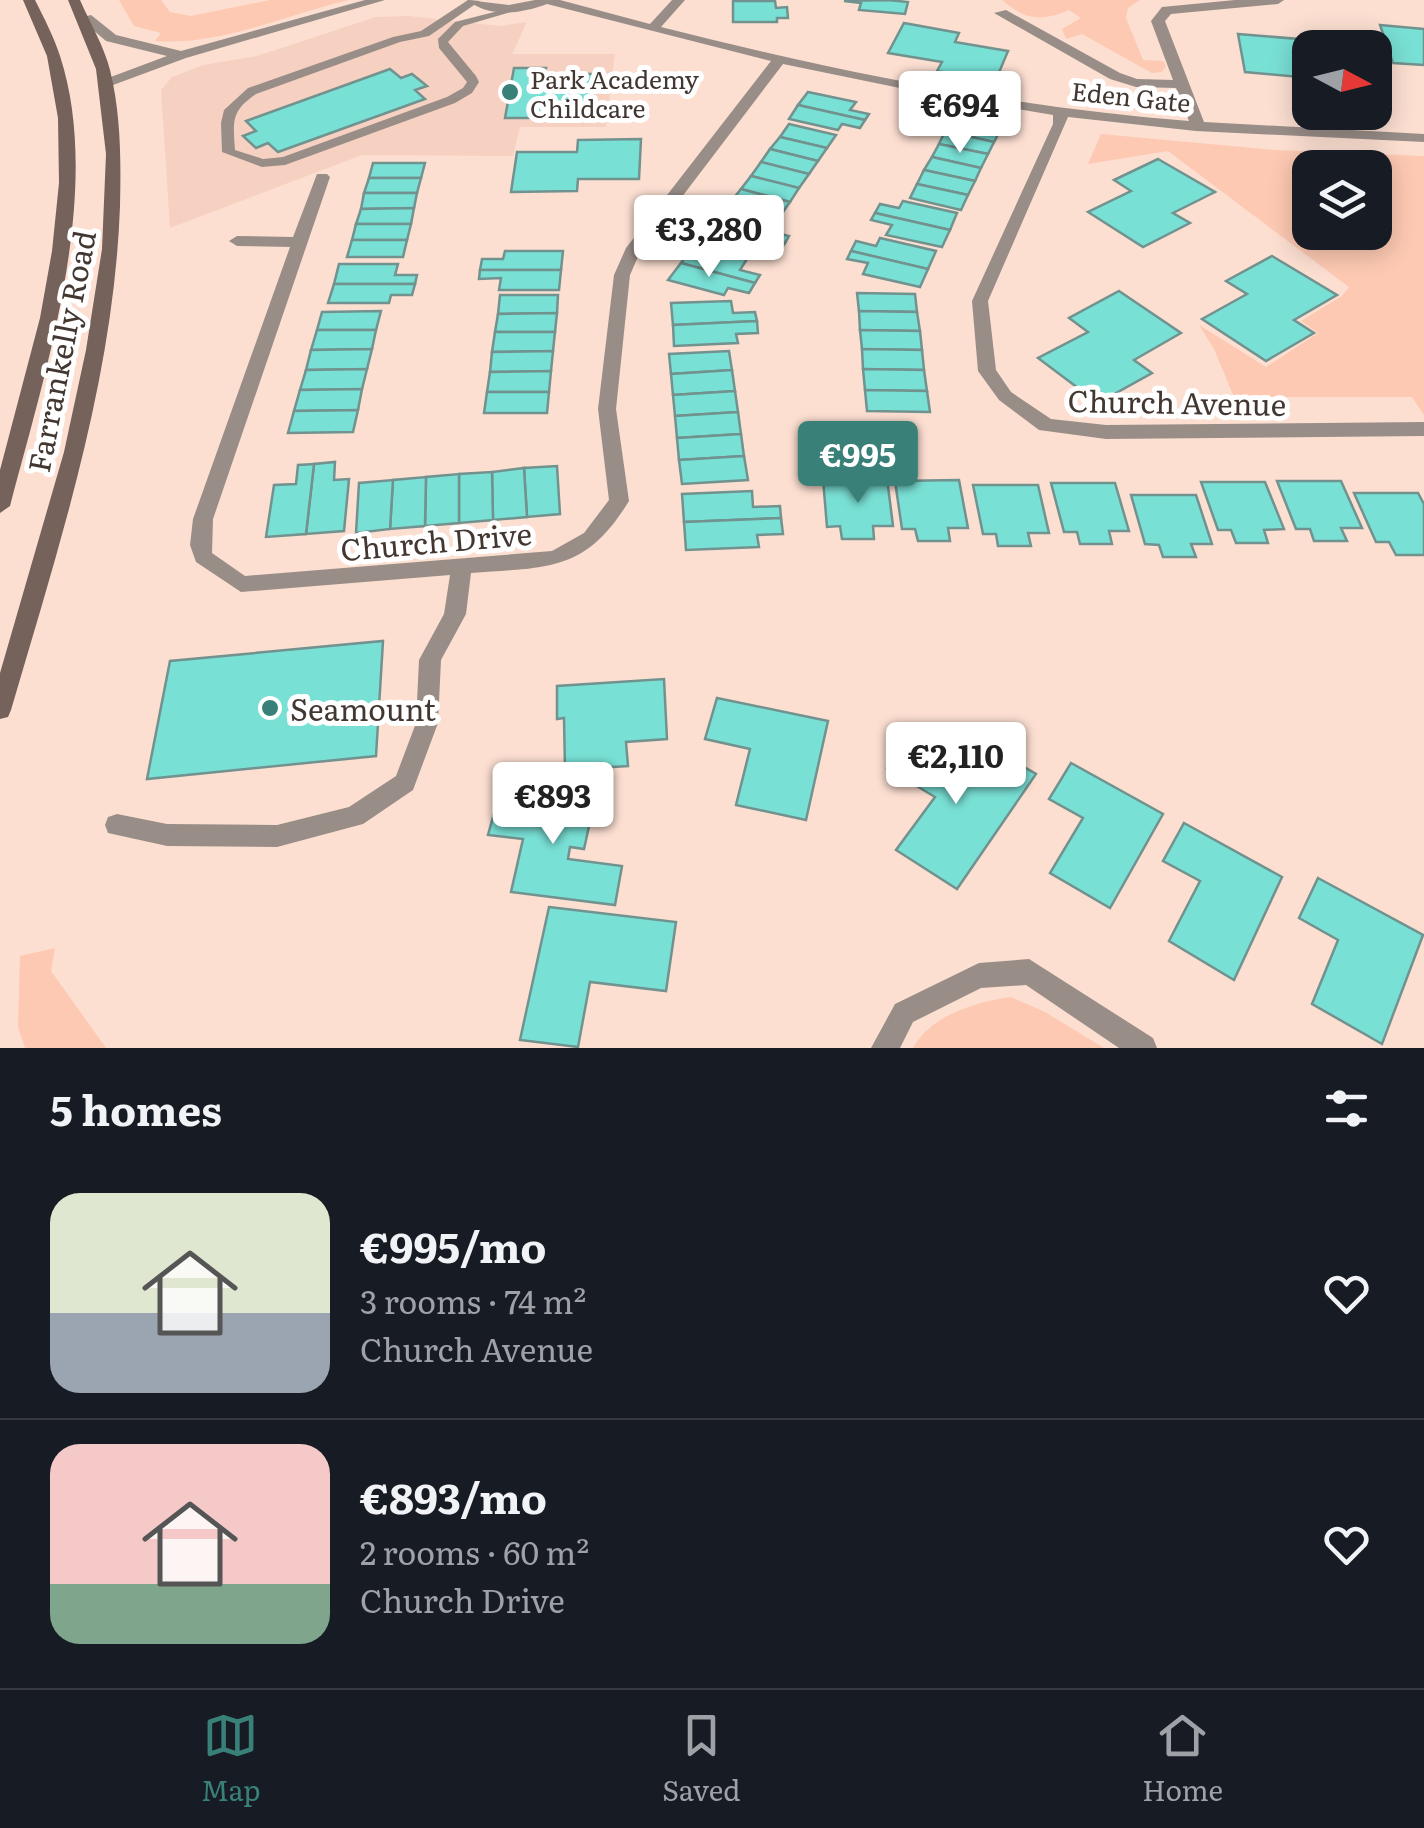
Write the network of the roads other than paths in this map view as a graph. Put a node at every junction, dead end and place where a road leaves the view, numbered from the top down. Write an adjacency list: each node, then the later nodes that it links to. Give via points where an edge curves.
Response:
1 (29, 0): 23 (main road, Farrankelly Road, via 56,74 67,142 67,220)
2 (74, 0): 10 (main road, Farrankelly Road)
3 (379, 0): 12 (street)
4 (474, 0): 8 (street); 8 (lane, via 425,34 244,96 226,114 229,152 262,164 286,161 452,100 474,82 442,42 459,24)
5 (545, 0): 8 (street); 11 (street, Eden Gate)
6 (680, 0): 11 (street)
7 (1278, 0): 15 (street, via 1167,10 1158,21)
8 (510, 9)
9 (1001, 13): 15 (street, via 1115,76)
10 (86, 18): 12 (street, via 111,38); 14 (main road, Farrankelly Road)
11 (652, 29): 13 (street, Eden Gate)
12 (180, 55): 14 (street)
13 (778, 62): 16 (street, Eden Gate); 24 (street, Church Drive, via 632,252 622,276 607,409 619,501 592,538 556,558)
14 (105, 84): 25 (main road, Farrankelly Road, via 113,131 109,276 52,528)
15 (1183, 84): 17 (street)
16 (1060, 112): 17 (street, Eden Gate); 22 (street, Church Avenue, via 980,301 987,371 1005,396 1046,425 1106,432)
17 (1198, 126): 18 (street, Eden Gate)
18 (1424, 138)
19 (322, 177): 21 (street, Church Drive)
20 (237, 241): 21 (street)
21 (300, 242): 24 (street, Church Drive, via 202,519 203,557 241,584)
22 (1424, 430)
23 (0, 506)
24 (462, 566): 26 (street, via 455,614 430,660 427,723 406,783 356,816 277,836 167,835)
25 (0, 710)
26 (117, 825)
27 (885, 1048): 28 (street, via 904,1013 979,976 1029,972)
28 (1143, 1048)

